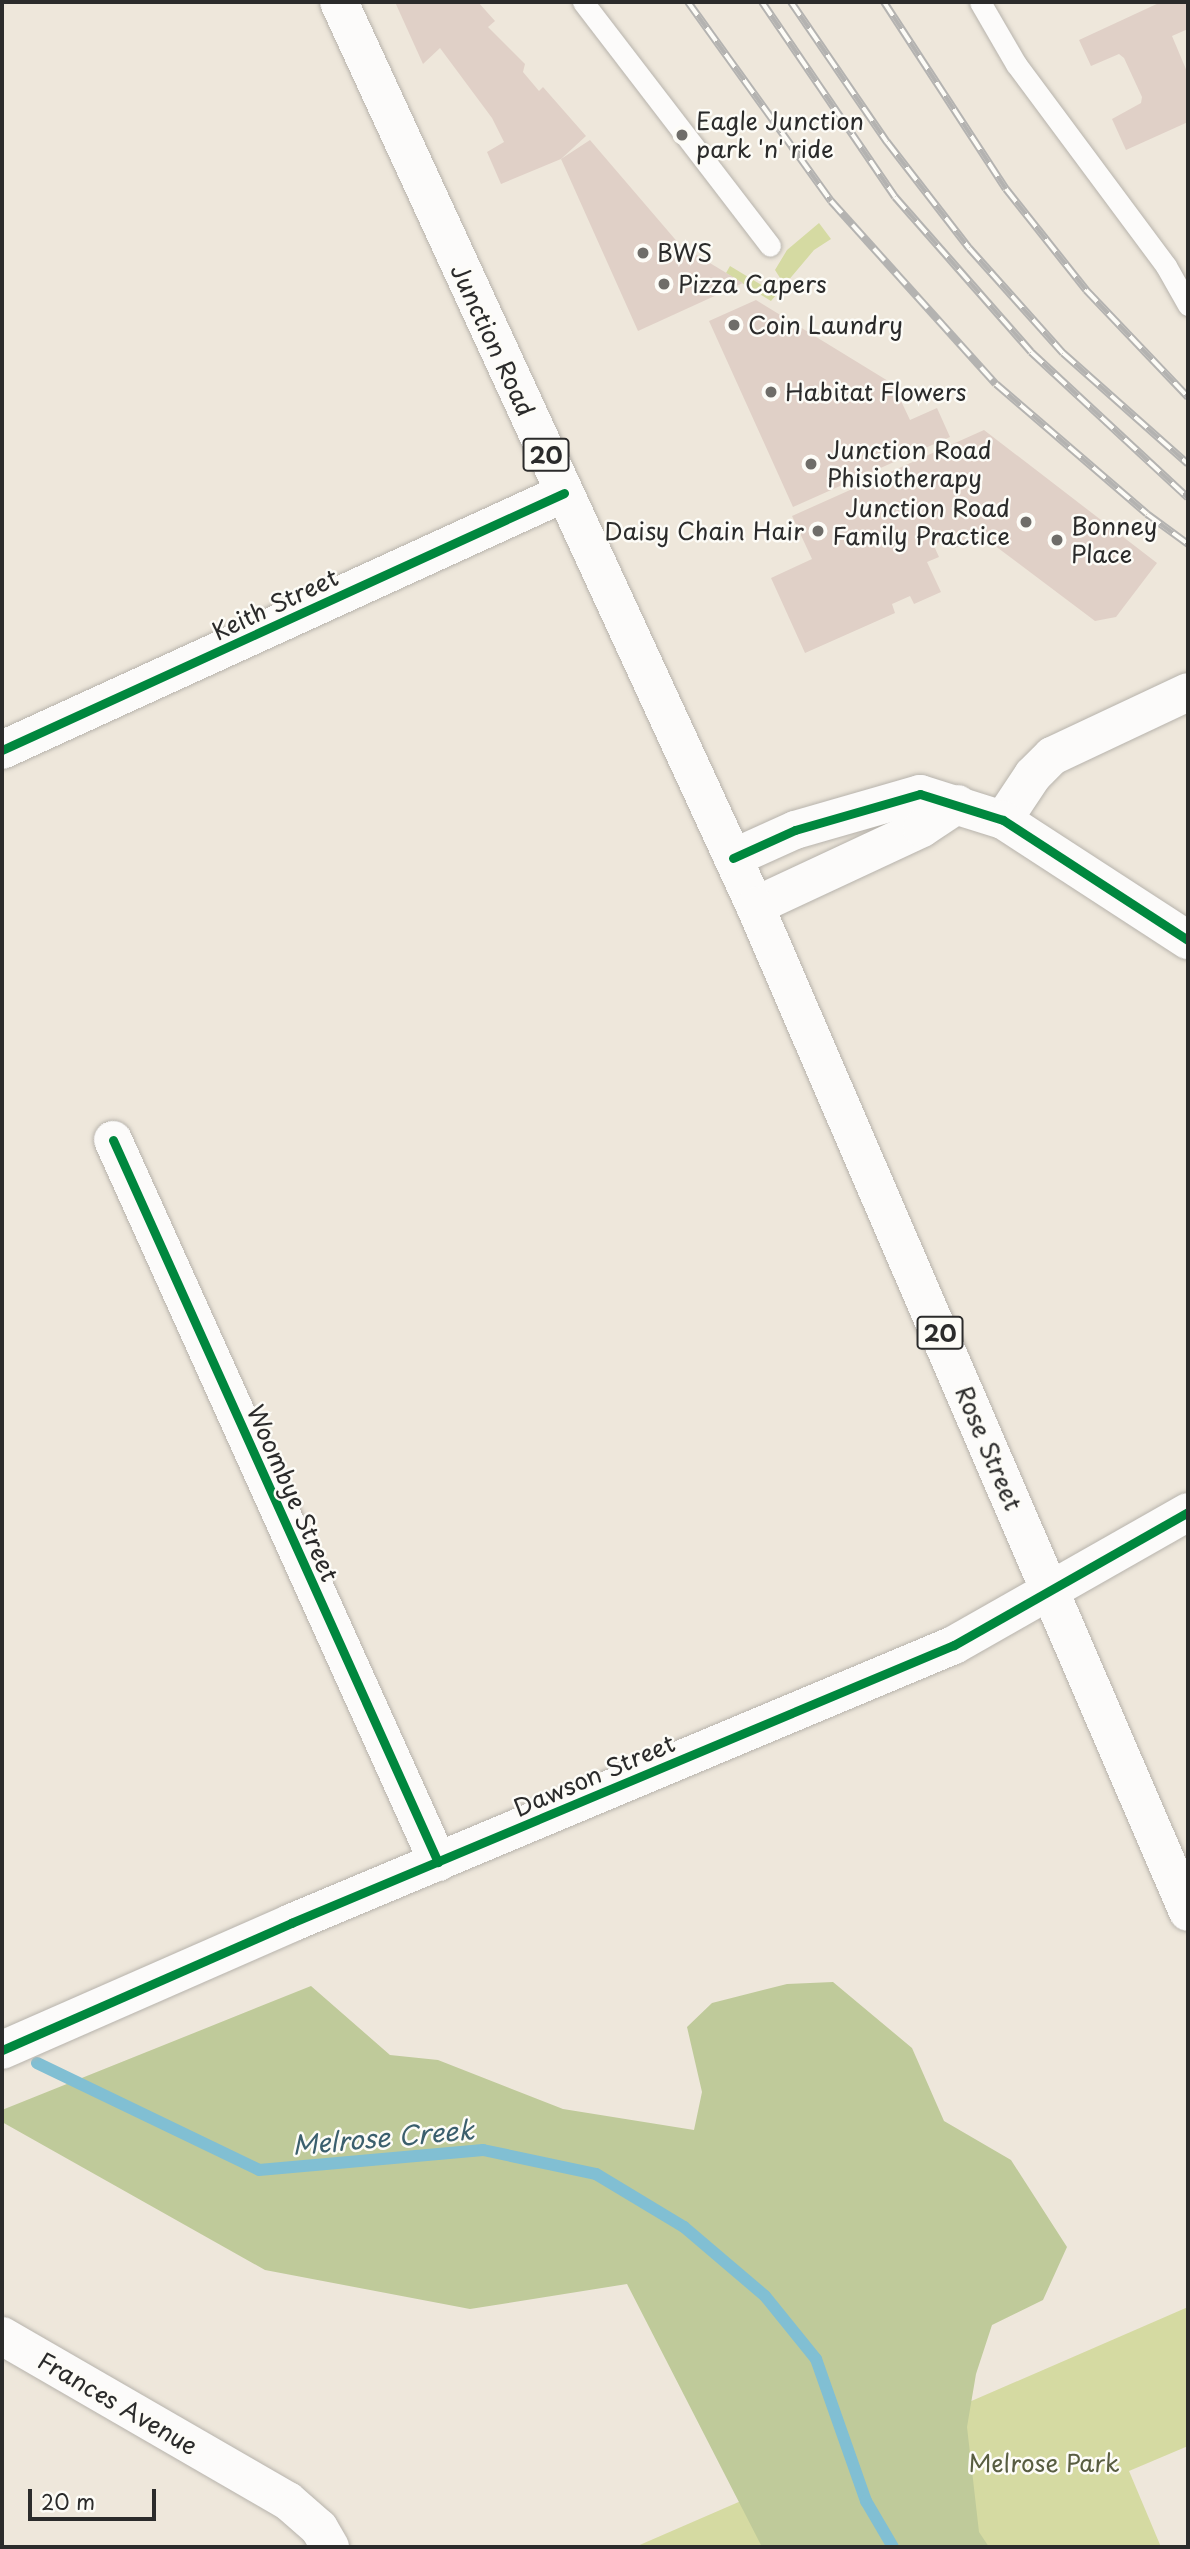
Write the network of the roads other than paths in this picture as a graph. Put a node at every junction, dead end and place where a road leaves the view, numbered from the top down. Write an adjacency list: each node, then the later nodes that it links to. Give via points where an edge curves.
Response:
1 (339, 2): 6 (street, Junction Road / 20)
2 (583, 2): 4 (lane)
3 (980, 2): 5 (lane, via 1016,64 1167,267)
4 (770, 246)
5 (1188, 305)
6 (564, 494): 8 (street, Keith Street); 11 (street, Junction Road / 20)
7 (1188, 692): 10 (street, via 1052,756 1033,775)
8 (2, 750)
9 (958, 804): 10 (street); 11 (street, via 919,794 902,796 795,830); 12 (street, via 910,834)
10 (1003, 820): 13 (street)
11 (733, 858): 12 (street, Junction Road / 20)
12 (755, 906): 16 (street, Rose Street / 20)
13 (1188, 940)
14 (113, 1140): 17 (street, Woombye Street)
15 (1188, 1512): 16 (street, Dawson Street)
16 (1050, 1593): 17 (street, Dawson Street, via 954,1645); 18 (street, Rose Street / 20)
17 (438, 1862): 19 (street, Dawson Street)
18 (1188, 1912)
19 (2, 2050)
20 (2, 2336): 21 (street, Frances Avenue, via 288,2501 319,2528)
21 (330, 2547)

